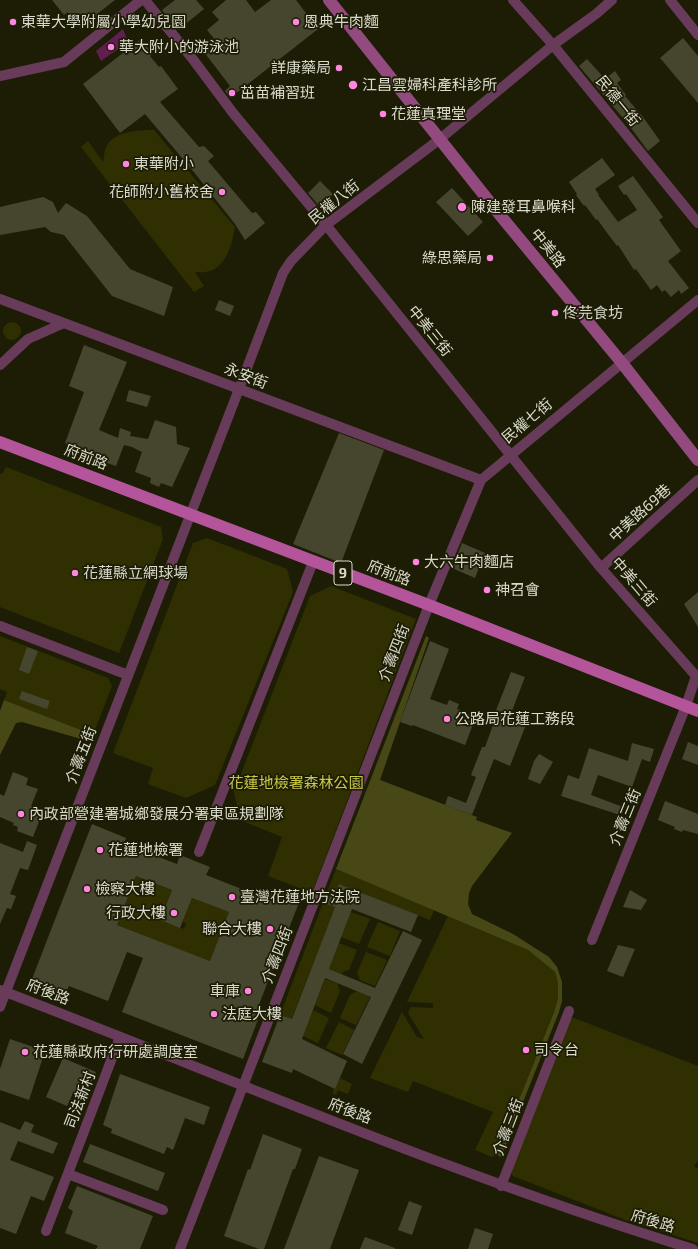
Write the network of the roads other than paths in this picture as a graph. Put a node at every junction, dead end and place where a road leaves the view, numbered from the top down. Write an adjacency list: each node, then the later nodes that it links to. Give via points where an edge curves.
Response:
1 (141, 0): 9 (street, via 64,62)
2 (145, 0): 12 (street, 中美三街, via 233,113)
3 (329, 0): 10 (street, 中美路)
4 (513, 0): 8 (street, 民德一街)
5 (612, 0): 8 (street, 民權八街)
6 (670, 0): 7 (street)
7 (698, 35)
8 (553, 45): 10 (street, 民權八街); 11 (street, 民德一街)
9 (0, 76)
10 (440, 140): 12 (street, 民權八街); 16 (street, 中美路)
11 (698, 223)
12 (326, 225): 18 (street, 民權八街, via 282,273); 20 (street, 中美三街)
13 (0, 299): 15 (street, 永安街)
14 (698, 300): 16 (street, 民權七街)
15 (64, 323): 17 (street, via 28,339); 18 (street, 永安街)
16 (622, 363): 20 (street, 民權七街); 21 (street, 中美路)
17 (0, 366)
18 (239, 389): 22 (street, 永安街); 24 (street, 民權八街)
19 (0, 442): 24 (main road, 府前路 / 9)
20 (510, 455): 22 (street, 民權七街); 26 (street, 中美三街)
21 (698, 460)
22 (481, 480): 27 (street, 民權七街)
23 (698, 480): 26 (street, 中美路69巷)
24 (190, 514): 25 (main road, 府前路 / 9); 29 (street, 介壽五街)
25 (313, 562): 27 (main road, 府前路 / 9); 33 (street)
26 (602, 568): 30 (street, 中美三街)
27 (429, 606): 31 (main road, 府前路 / 9); 39 (street, 介壽四街)
28 (0, 626): 29 (street)
29 (128, 675): 35 (street, 介壽五街)
30 (697, 675): 31 (street, 介壽三街)
31 (686, 706): 32 (main road, 府前路 / 9); 34 (street, 介壽三街)
32 (698, 711)
33 (199, 852)
34 (592, 940)
35 (3, 991): 36 (street, 介壽五街); 38 (street, 府後路)
36 (0, 1007)
37 (569, 1011): 41 (street, 介壽三街)
38 (120, 1037): 39 (street, 府後路); 40 (street, 司法新村)
39 (243, 1085): 41 (street, 府後路); 44 (street, 介壽四街)
40 (68, 1174): 42 (street); 43 (street, 司法新村)
41 (501, 1186): 45 (street, 府後路)
42 (163, 1210)
43 (46, 1231)
44 (180, 1249)
45 (693, 1249)

